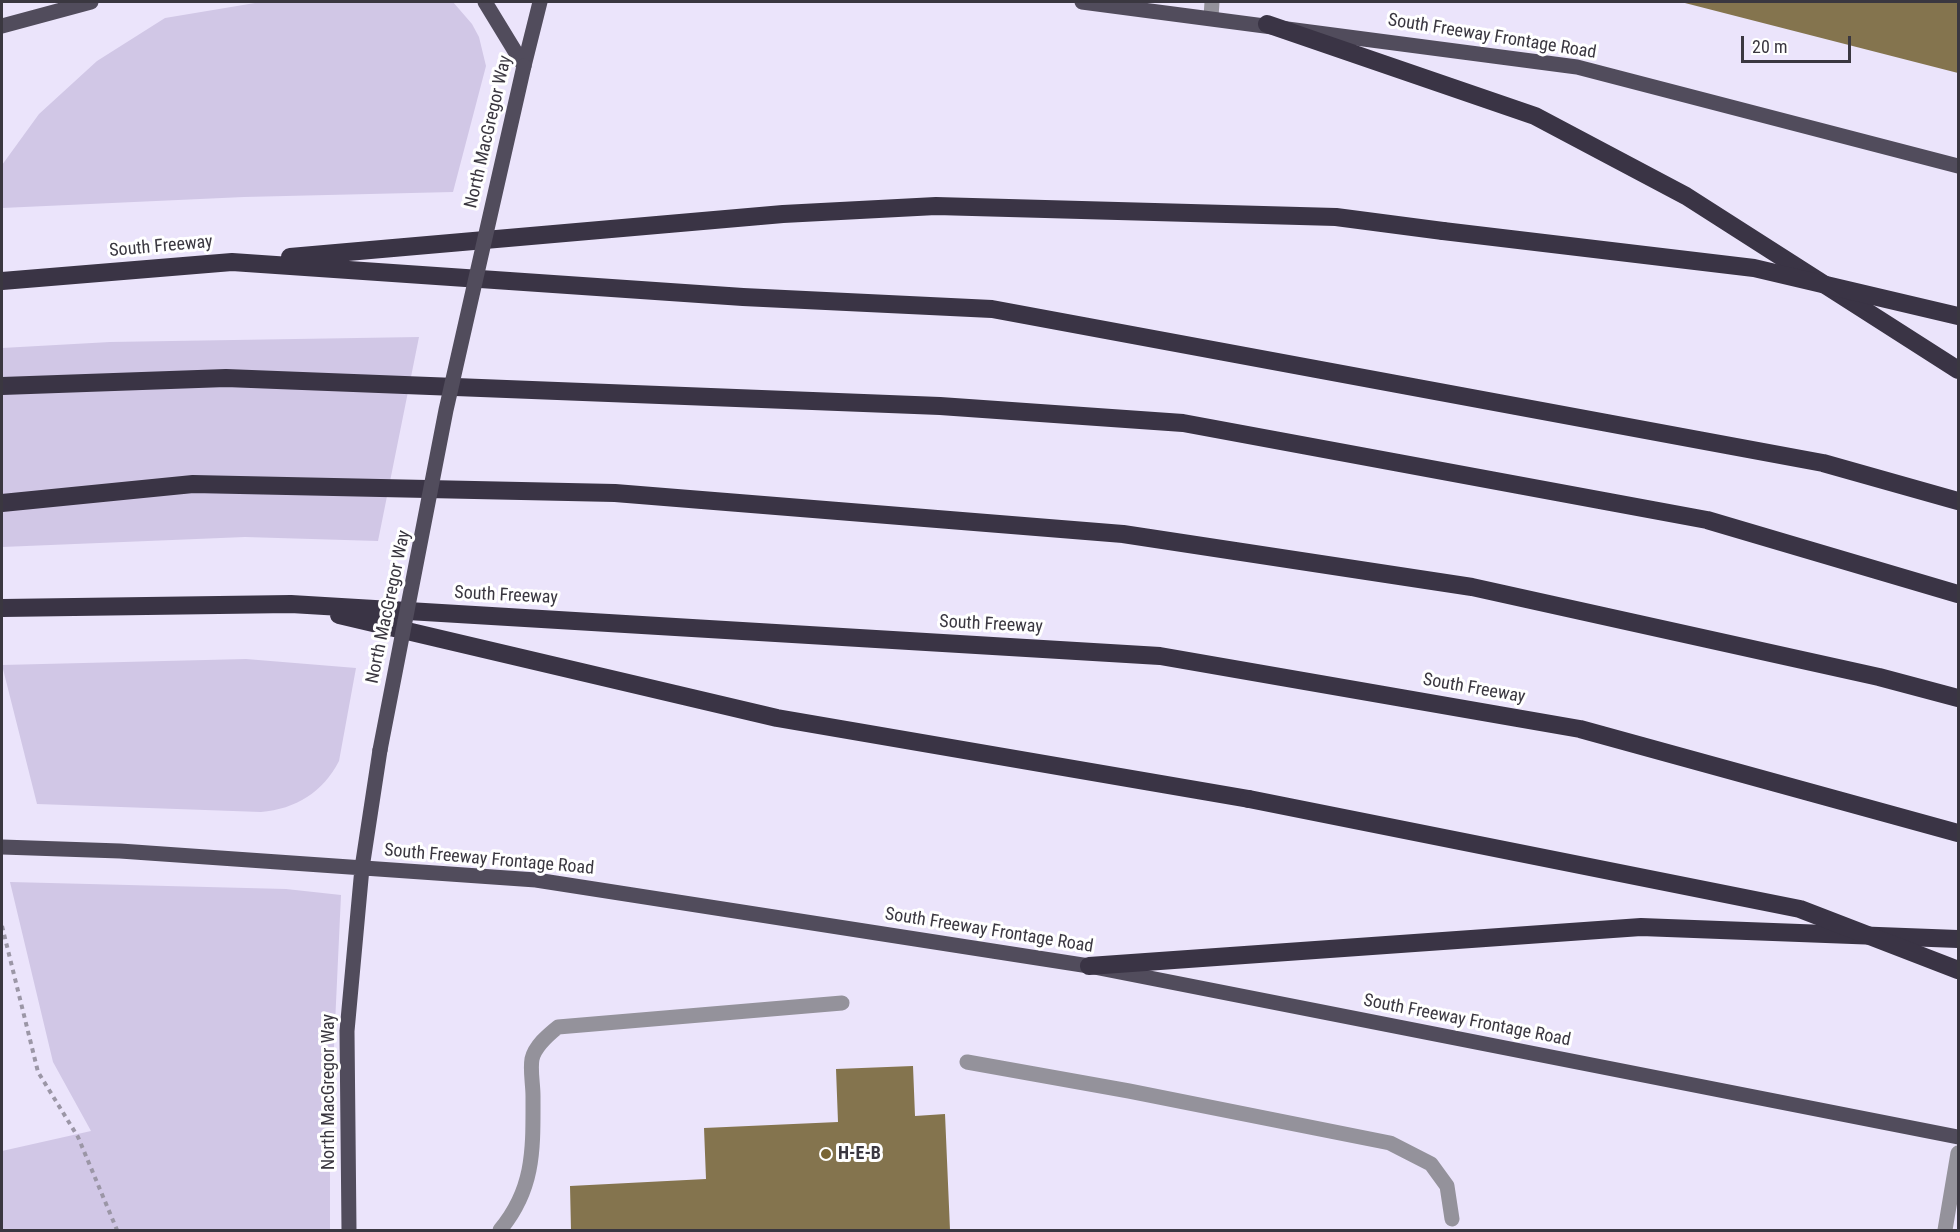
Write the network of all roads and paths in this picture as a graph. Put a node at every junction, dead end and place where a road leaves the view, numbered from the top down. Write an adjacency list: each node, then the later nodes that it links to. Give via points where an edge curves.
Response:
1 (91, 2): 7 (main road, bridge)
2 (485, 2): 8 (main road)
3 (540, 2): 8 (main road, North MacGregor Way)
4 (1082, 2): 5 (main road, South Freeway Frontage Road)
5 (1211, 9): 6 (main road, South Freeway Frontage Road)
6 (1268, 24): 9 (main road, South Freeway Frontage Road, via 1577,67); 13 (highway, via 1535,116 1686,196)
7 (2, 26)
8 (524, 66): 23 (main road, North MacGregor Way, bridge, via 446,410 380,750)
9 (1959, 166)
10 (232, 262): 11 (highway, South Freeway); 12 (highway, bridge, via 783,214 936,206 1336,217 1754,268); 15 (highway, South Freeway, via 743,297 992,309 1823,463)
11 (2, 281)
12 (1959, 316)
13 (1959, 370)
14 (2, 386): 17 (highway, via 226,378 940,406 1183,423 1707,520)
15 (1959, 501)
16 (2, 503): 20 (highway, via 193,484 615,493 1123,534 1472,587)
17 (1959, 594)
18 (291, 604): 19 (highway, South Freeway); 21 (highway, South Freeway, via 1160,656 1580,729); 27 (highway, bridge, via 777,718 1249,799 1800,909)
19 (2, 608)
20 (1959, 698)
21 (1959, 833)
22 (2, 847): 23 (main road, South Freeway Frontage Road)
23 (362, 868): 26 (main road, South Freeway Frontage Road, via 536,880); 34 (main road, North MacGregor Way, via 347,1031)
24 (2, 926): 33 (path, via 38,1072 78,1137)
25 (1959, 939): 26 (highway, via 1641,927)
26 (1089, 966): 30 (main road, South Freeway Frontage Road)
27 (1959, 970)
28 (842, 1003): 35 (lane, via 558,1027 543,1039 532,1057 533,1154 525,1190 515,1212)
29 (967, 1062): 32 (lane, via 1390,1143 1431,1164 1447,1186)
30 (1959, 1137)
31 (1959, 1154): 36 (lane)
32 (1452, 1219)
33 (117, 1230)
34 (349, 1230)
35 (500, 1230)
36 (1945, 1230)

